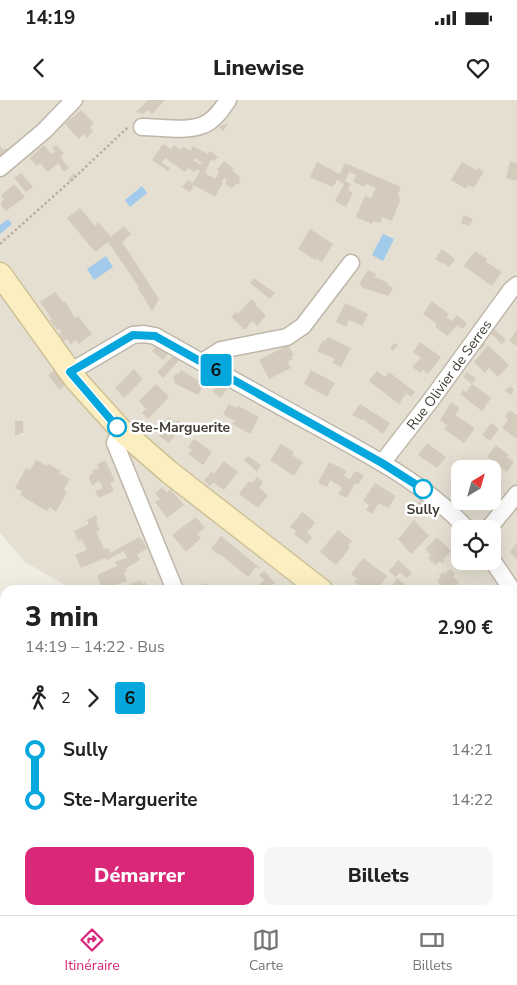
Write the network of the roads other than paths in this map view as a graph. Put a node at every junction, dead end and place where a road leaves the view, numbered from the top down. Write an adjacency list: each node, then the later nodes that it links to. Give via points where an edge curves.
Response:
1 (74, 100): 4 (street, via 44,131)
2 (228, 100): 3 (street, via 220,113 203,125)
3 (142, 127)
4 (0, 168)
5 (351, 263): 8 (street, via 303,326 287,337 221,350)
6 (0, 274): 9 (main road)
7 (517, 285): 11 (street, Rue Olivier de Serres)
8 (202, 362): 9 (street, via 155,336 133,335); 11 (street)
9 (70, 372): 10 (main road)
10 (122, 431): 16 (street, via 115,443); 17 (main road, via 169,472)
11 (382, 463): 13 (street, via 423,489)
12 (517, 494): 14 (street)
13 (457, 520)
14 (495, 520)
15 (499, 570): 18 (street)
16 (173, 585)
17 (315, 585)
18 (509, 585)

